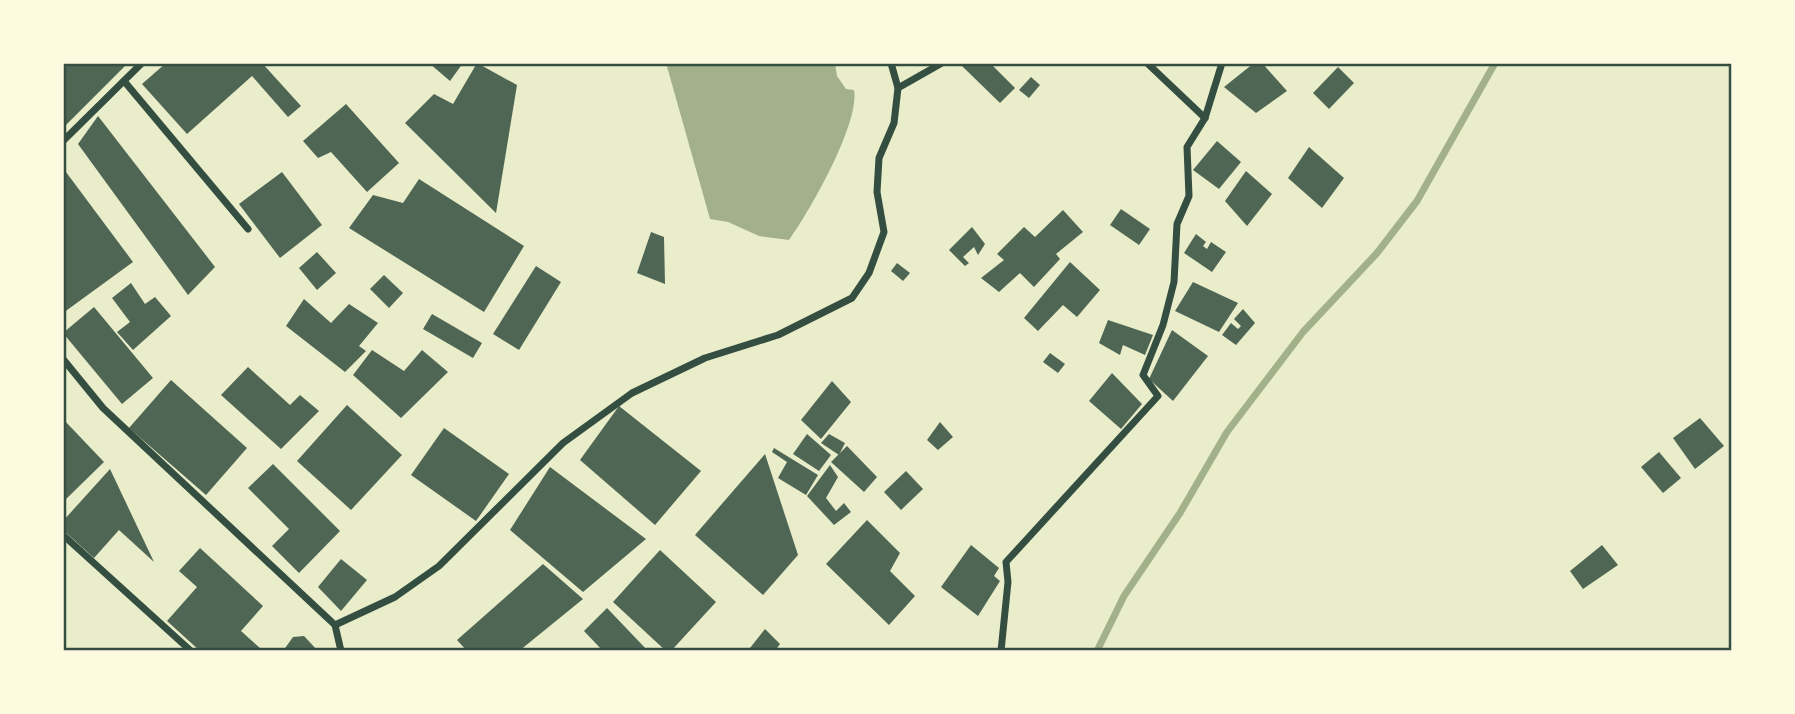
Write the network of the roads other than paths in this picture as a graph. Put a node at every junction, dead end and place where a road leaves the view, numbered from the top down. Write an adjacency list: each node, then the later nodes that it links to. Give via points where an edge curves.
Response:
1 (141, 63): 6 (street)
2 (891, 63): 7 (street)
3 (942, 63): 7 (street)
4 (1147, 63): 8 (street)
5 (1222, 63): 8 (street)
6 (124, 81): 9 (street); 10 (street)
7 (898, 88): 13 (street, via 894,123 879,158 877,192 884,232 869,273 852,298 778,335 705,358 632,393 563,443 439,566 395,597)
8 (1205, 118): 16 (street, via 1187,147 1189,196 1177,224 1174,282 1143,375 1158,396 1006,562)
9 (63, 141)
10 (248, 229)
11 (63, 359): 13 (street, via 112,417)
12 (63, 535): 14 (street)
13 (335, 625): 15 (street)
14 (191, 651)
15 (341, 651)
16 (1001, 651)

